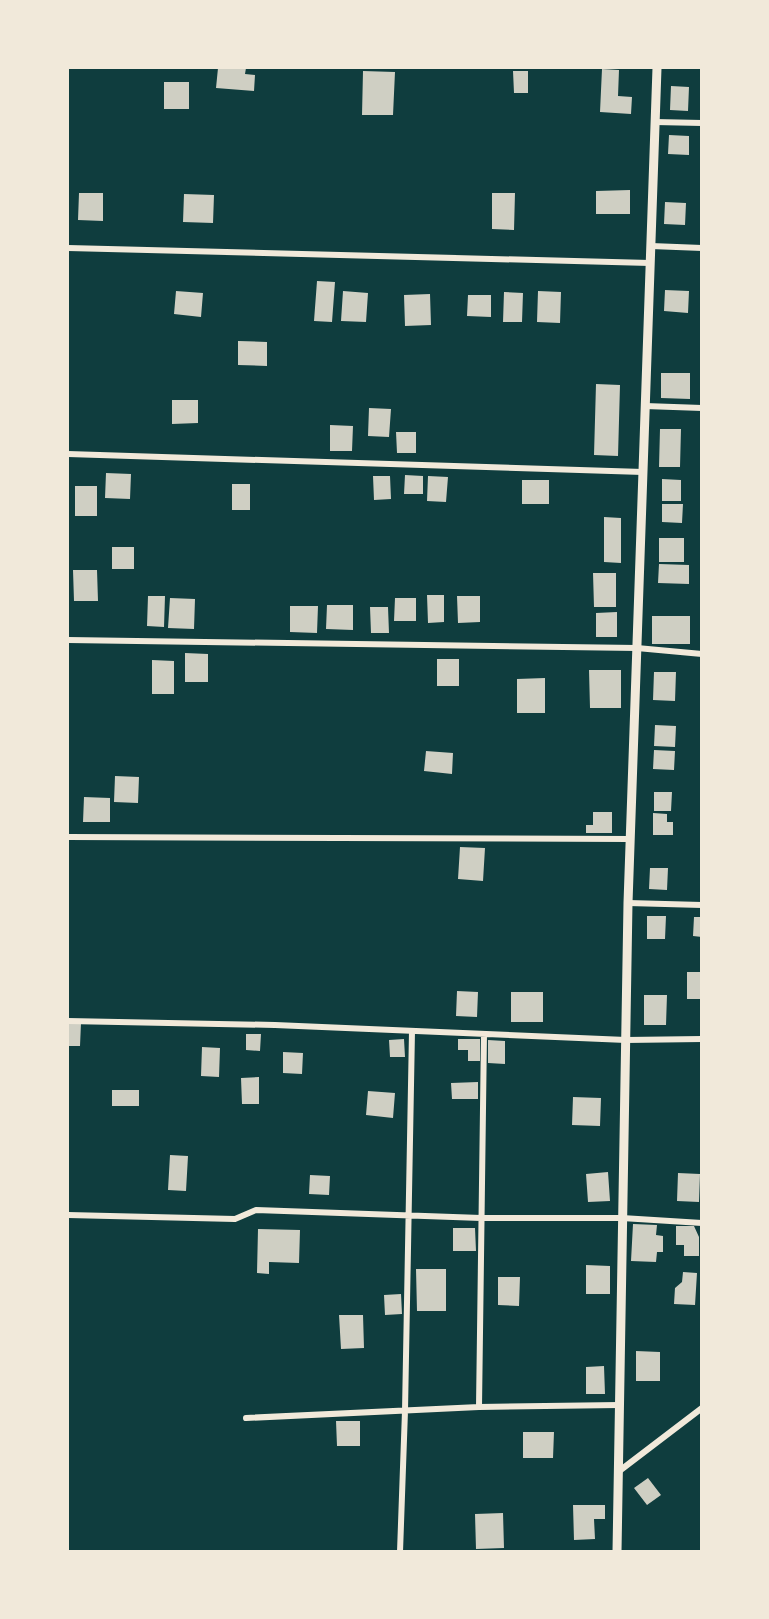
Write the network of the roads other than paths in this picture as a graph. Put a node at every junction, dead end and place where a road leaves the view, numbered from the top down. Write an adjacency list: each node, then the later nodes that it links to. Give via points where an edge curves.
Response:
1 (657, 68): 2 (street)
2 (655, 122): 3 (street); 4 (street)
3 (702, 123)
4 (651, 246): 6 (street); 7 (street)
5 (68, 248): 7 (street)
6 (702, 248)
7 (650, 263): 8 (street)
8 (645, 406): 9 (street); 11 (street)
9 (702, 408)
10 (68, 454): 11 (street)
11 (644, 472): 13 (street)
12 (68, 640): 13 (street)
13 (637, 648): 14 (street); 16 (street)
14 (702, 654)
15 (68, 837): 16 (street)
16 (630, 839): 17 (street)
17 (628, 903): 18 (street); 23 (street)
18 (702, 905)
19 (68, 1021): 20 (street)
20 (412, 1031): 21 (street); 25 (street)
21 (484, 1034): 23 (street); 26 (street)
22 (702, 1039): 23 (street)
23 (626, 1040): 27 (street)
24 (68, 1215): 25 (street, via 235,1219 256,1210)
25 (408, 1215): 26 (street); 32 (street)
26 (481, 1218): 27 (street); 30 (street)
27 (622, 1218): 28 (street); 29 (street)
28 (702, 1223)
29 (620, 1405): 30 (street); 34 (street)
30 (479, 1407): 32 (street)
31 (702, 1408): 34 (street)
32 (405, 1411): 33 (street); 35 (street)
33 (246, 1418)
34 (618, 1472): 36 (street)
35 (400, 1551)
36 (617, 1551)

